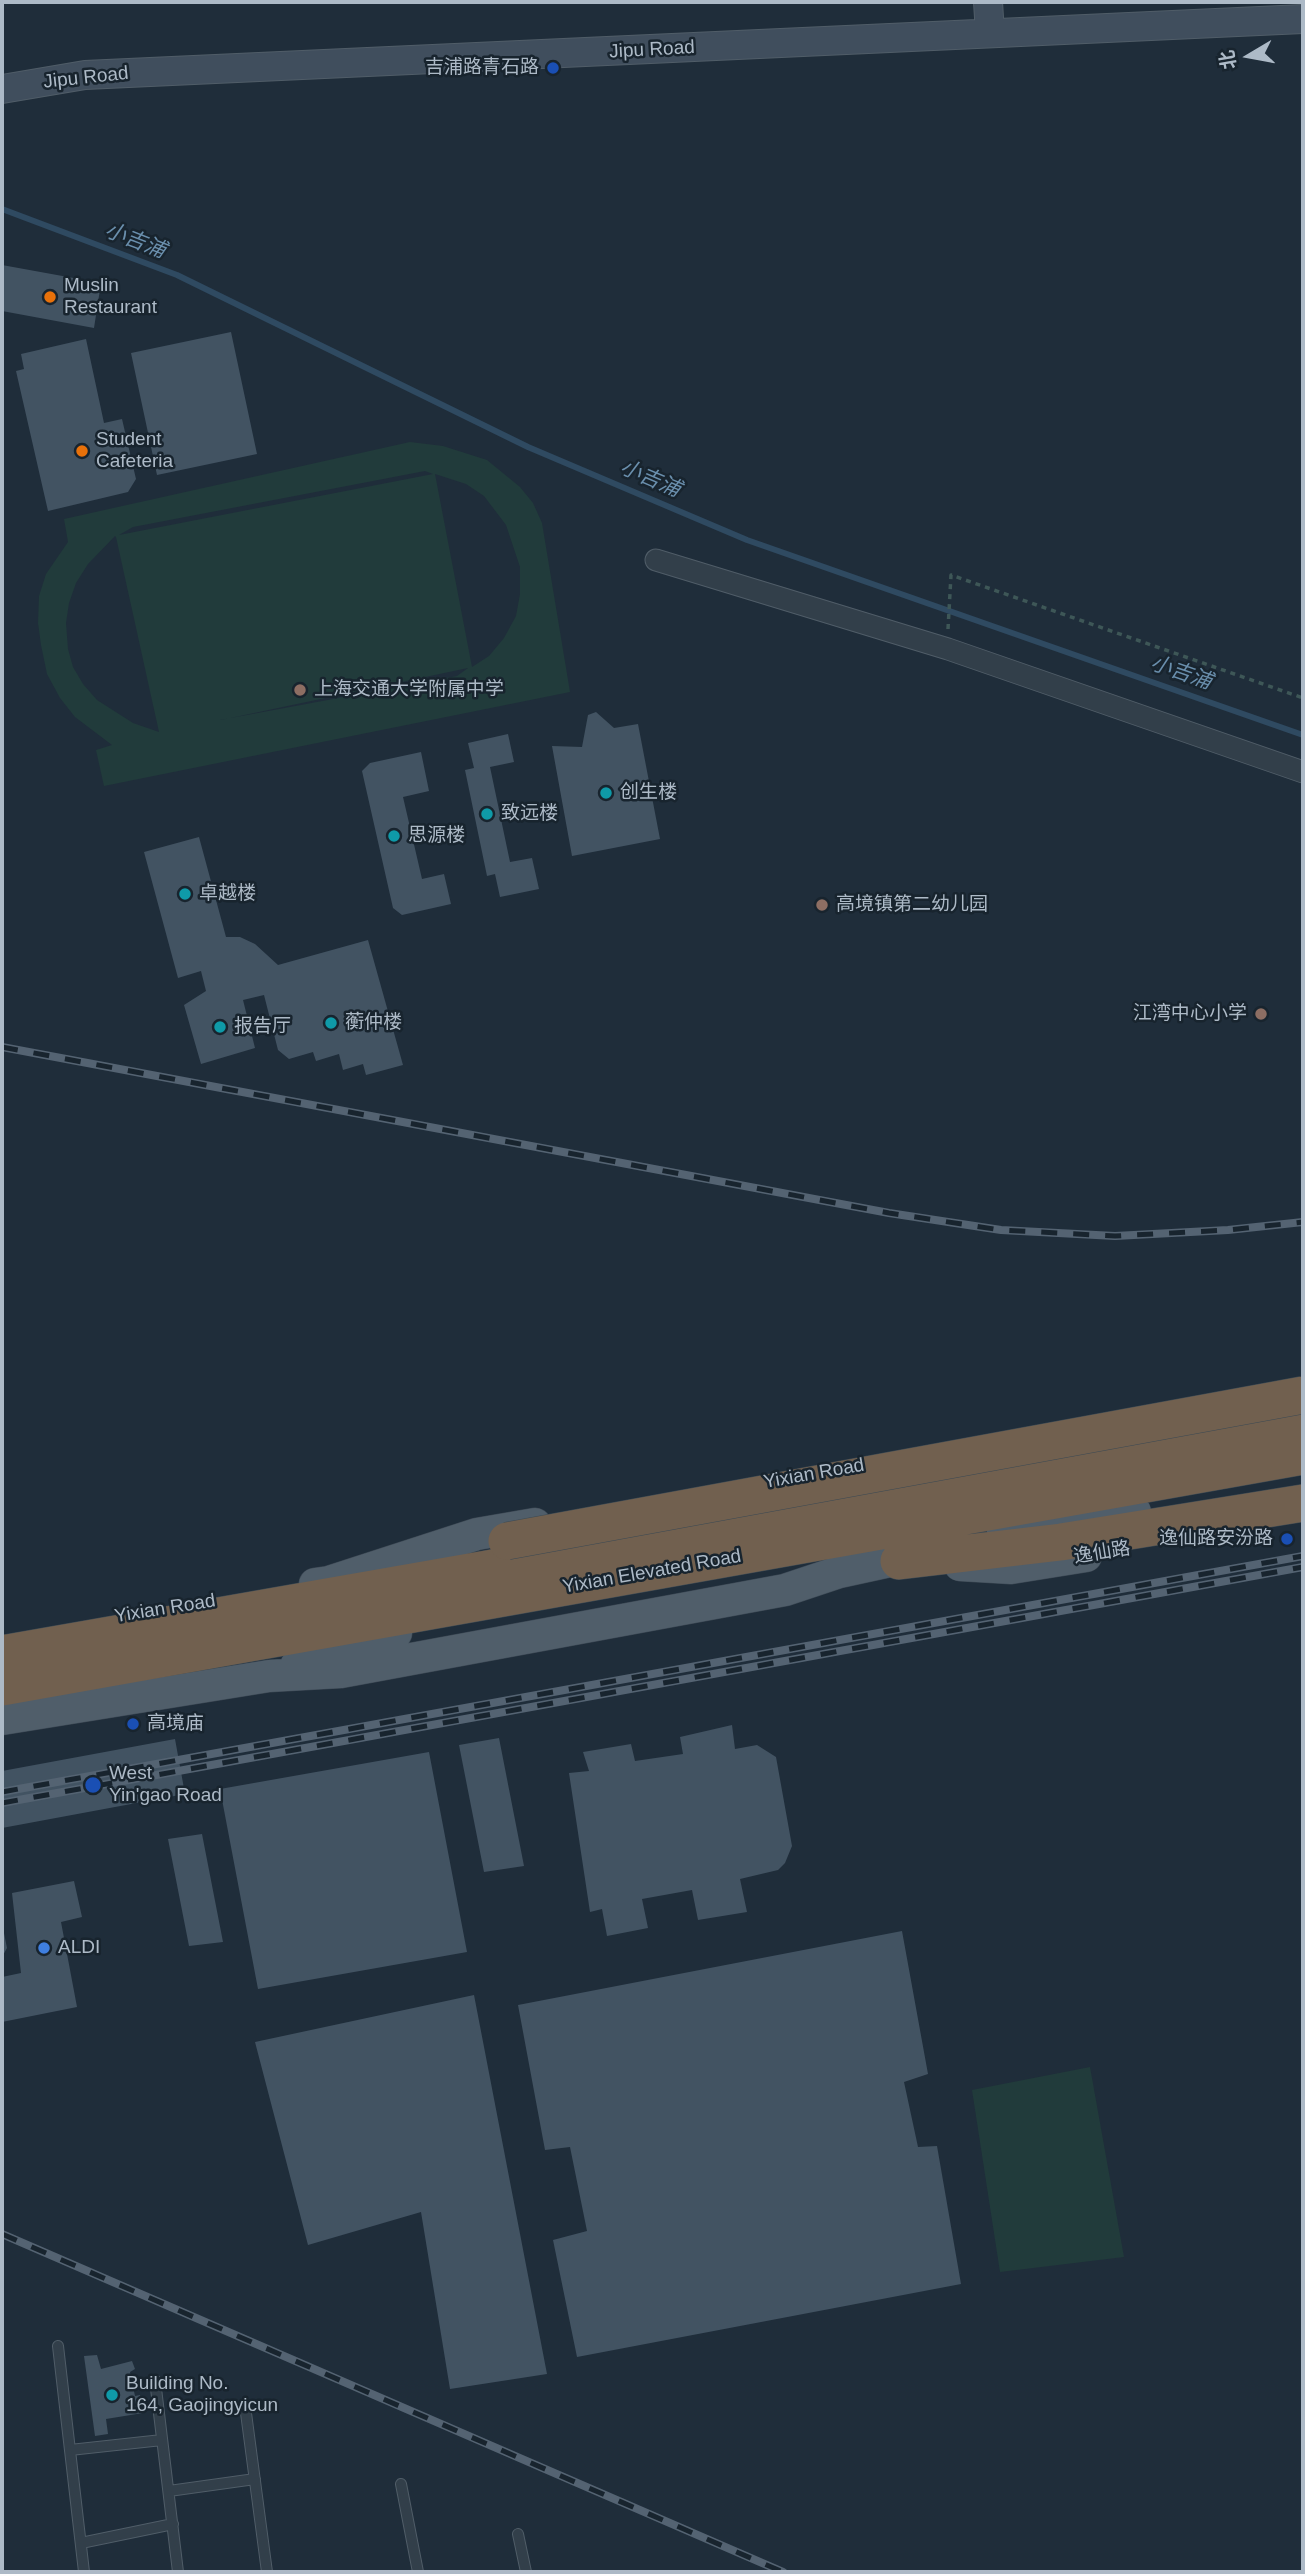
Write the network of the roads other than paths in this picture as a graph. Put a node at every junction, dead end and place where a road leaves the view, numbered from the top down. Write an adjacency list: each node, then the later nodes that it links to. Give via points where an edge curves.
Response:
1 (988, 2): 3 (street)
2 (1303, 19): 3 (street, Jipu Road)
3 (990, 33): 4 (street, Jipu Road, via 85,75)
4 (2, 89)
5 (656, 560): 6 (street, via 948,649)
6 (1303, 772)
7 (1303, 1380): 8 (main road, Yixian Road)
8 (1232, 1395): 11 (main road); 17 (main road, Yixian Road, via 477,1534)
9 (1303, 1395): 17 (highway, bridge, via 507,1541)
10 (1303, 1424): 11 (main road, Yixian Road); 19 (highway, Yixian Elevated Road)
11 (1173, 1445): 17 (main road, Yixian Road, via 470,1571)
12 (1303, 1456): 20 (highway, Yixian Elevated Road)
13 (1303, 1487): 16 (main road, via 1004,1531)
14 (1303, 1503): 16 (highway, via 1061,1542)
15 (1303, 1520): 16 (main road, 逸仙路, via 1011,1568)
16 (899, 1561): 21 (main road, via 839,1572 745,1565 367,1638 269,1676)
17 (329, 1582): 18 (main road, Yixian Road)
18 (2, 1636)
19 (2, 1654)
20 (2, 1688)
21 (2, 1719)
22 (58, 2346): 26 (lane)
23 (155, 2380): 25 (lane)
24 (246, 2413): 27 (lane)
25 (162, 2440): 26 (lane); 29 (lane)
26 (70, 2450): 32 (lane)
27 (255, 2479): 29 (lane); 35 (lane)
28 (401, 2484): 36 (lane)
29 (169, 2491): 30 (lane)
30 (173, 2524): 32 (lane); 34 (lane)
31 (518, 2534): 37 (lane)
32 (81, 2543): 33 (lane)
33 (84, 2572)
34 (178, 2572)
35 (267, 2572)
36 (418, 2572)
37 (526, 2572)

